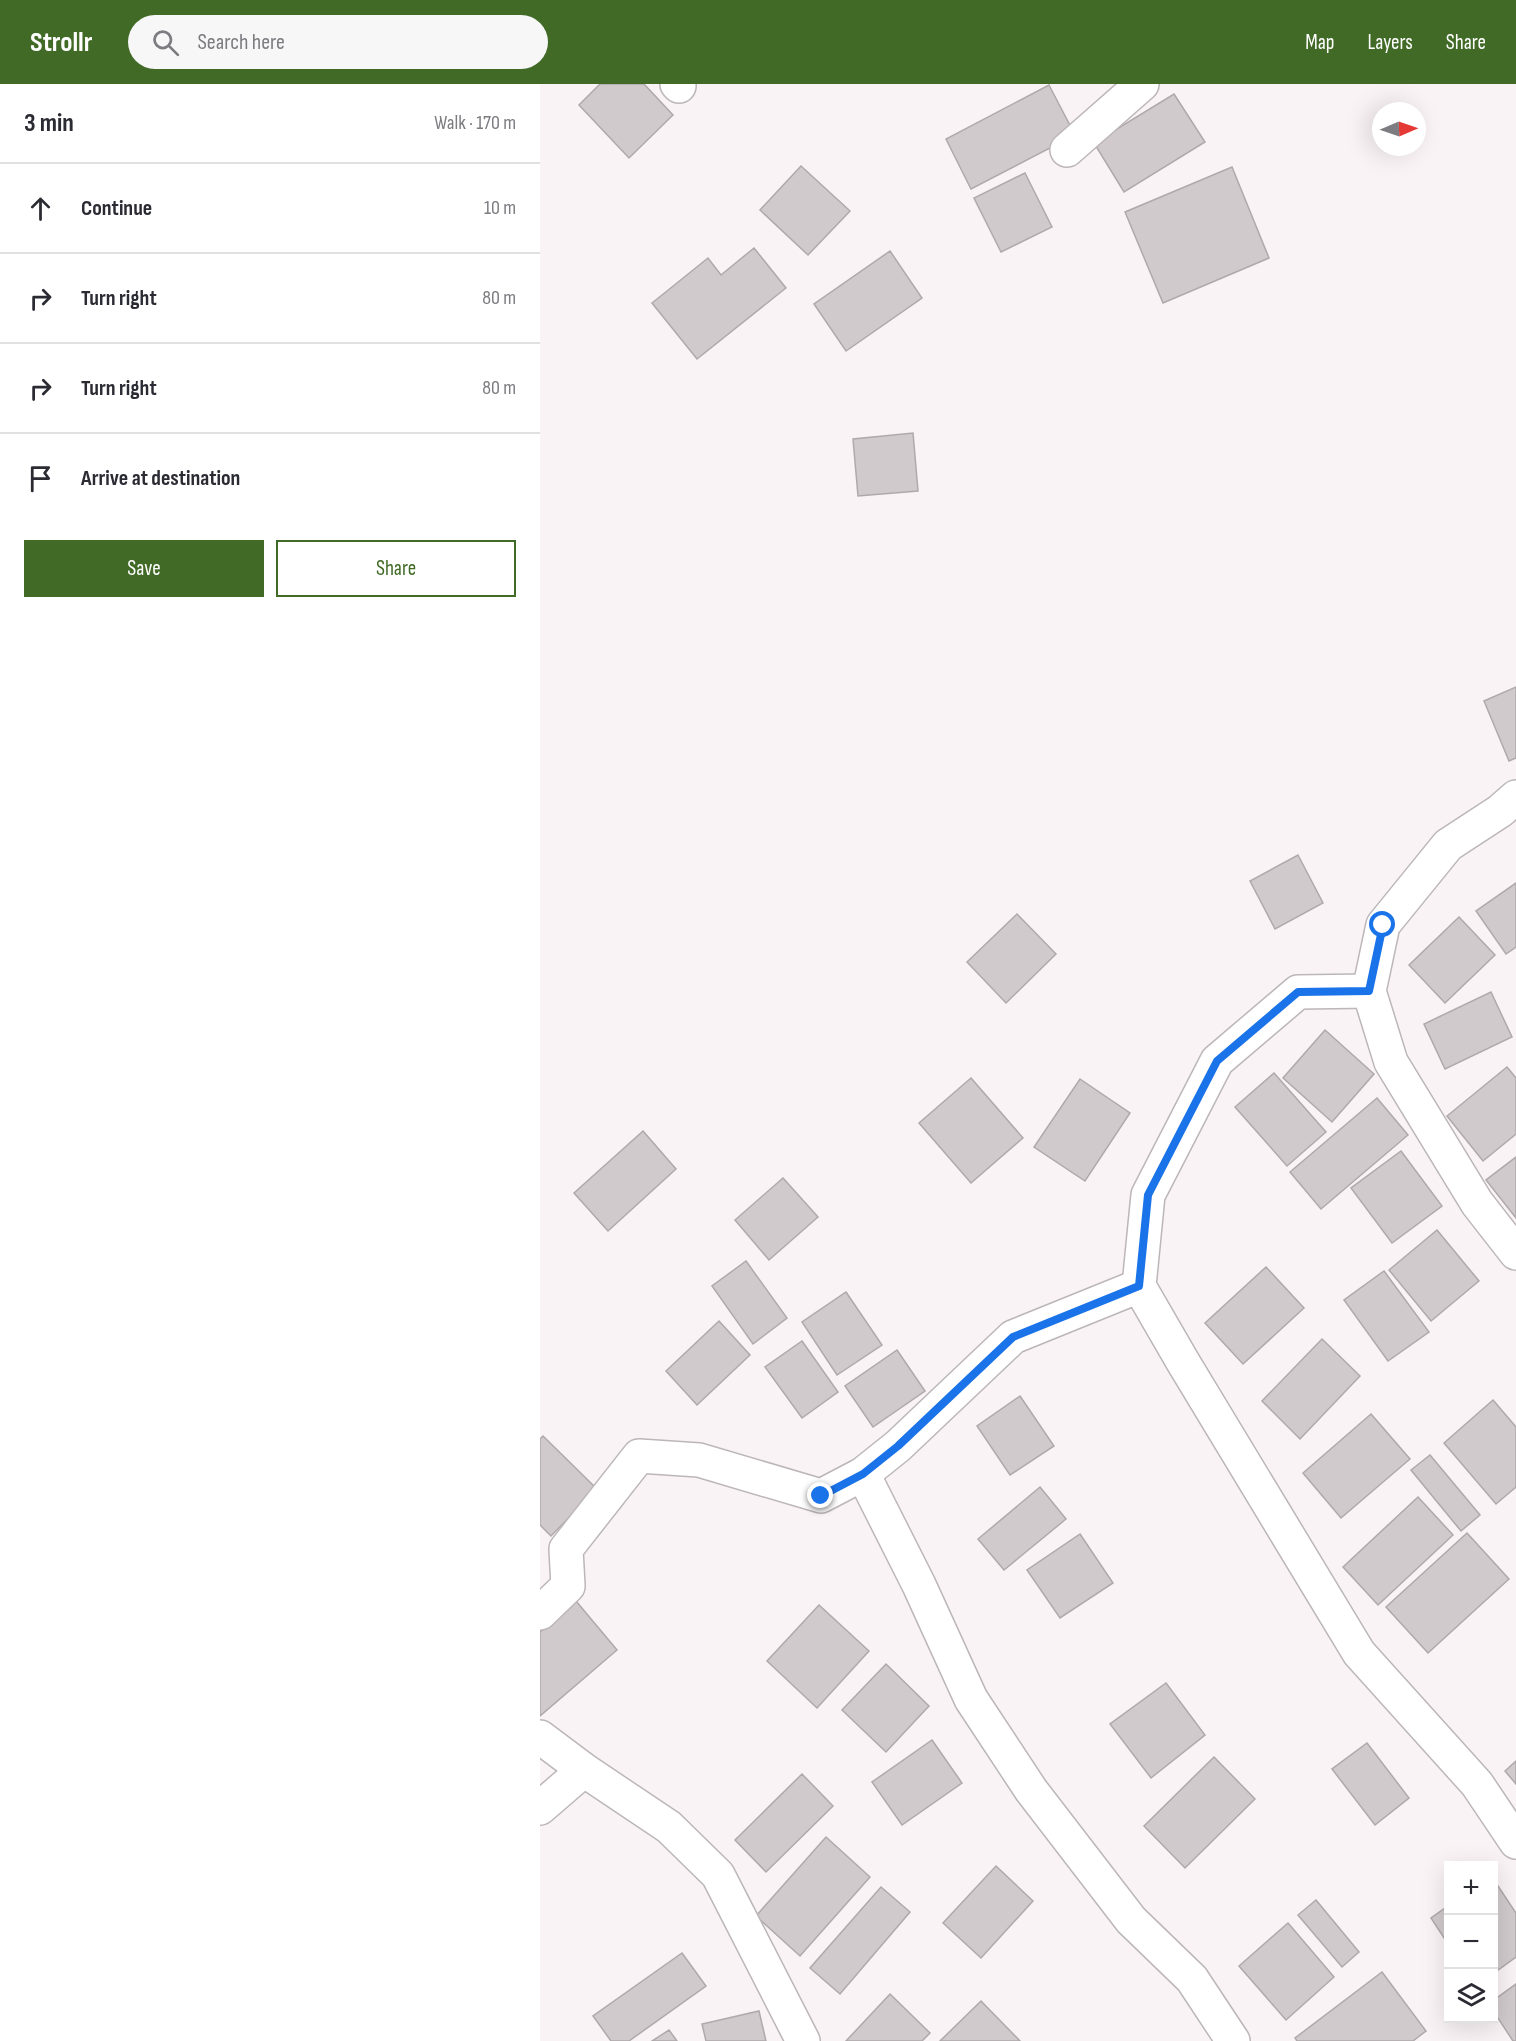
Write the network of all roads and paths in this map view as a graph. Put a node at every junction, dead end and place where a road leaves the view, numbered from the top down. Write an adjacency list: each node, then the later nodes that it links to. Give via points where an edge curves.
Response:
1 (1142, 84): 2 (street)
2 (1068, 150)
3 (1516, 797): 4 (street, via 1448,845 1383,925)
4 (1369, 991): 5 (street, via 1391,1062 1477,1203); 6 (street, via 1298,992 1217,1061 1148,1195)
5 (1516, 1253)
6 (1139, 1286): 7 (street, via 1013,1337); 12 (street, via 1359,1653 1477,1784)
7 (863, 1474): 8 (street, via 821,1496 699,1460 639,1456 566,1550 568,1586); 14 (street, via 971,1698 1031,1790 1131,1920 1192,1979)
8 (540, 1613)
9 (540, 1737): 10 (street)
10 (584, 1770): 11 (street); 13 (street, via 669,1827 718,1875)
11 (540, 1808)
12 (1516, 1842)
13 (803, 2041)
14 (1233, 2041)

